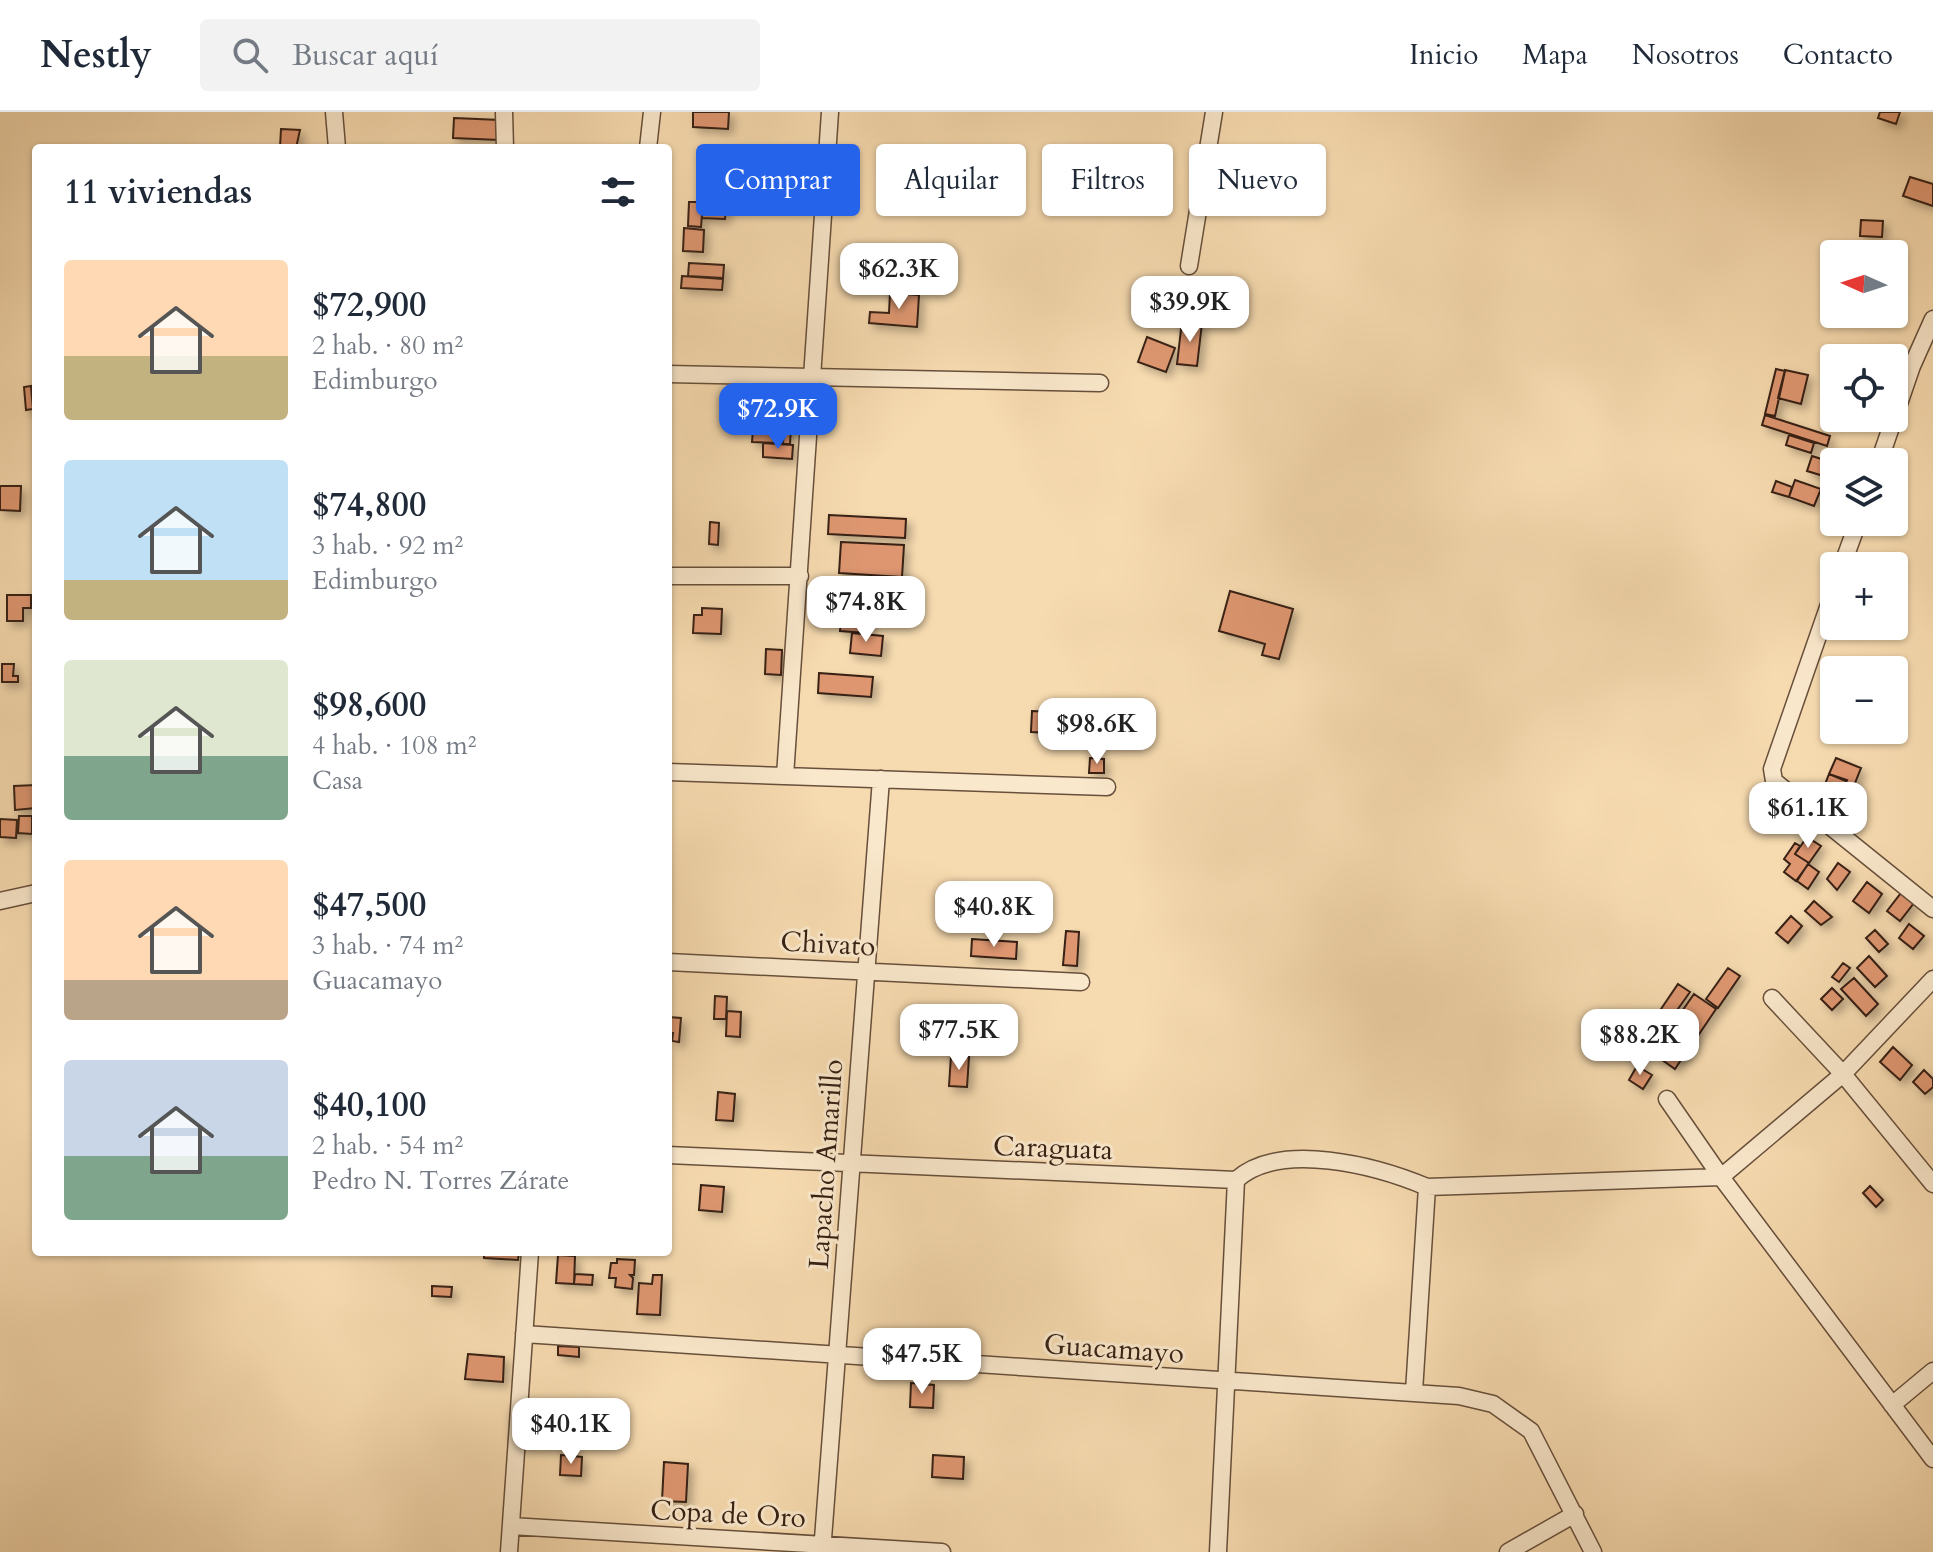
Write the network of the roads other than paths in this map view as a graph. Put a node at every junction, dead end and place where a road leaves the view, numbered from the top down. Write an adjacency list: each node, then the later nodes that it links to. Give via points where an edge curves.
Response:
1 (334, 112): 6 (street)
2 (504, 112): 7 (street)
3 (652, 112): 8 (street)
4 (830, 112): 12 (street)
5 (1214, 112): 9 (street)
6 (337, 144)
7 (505, 144)
8 (648, 144)
9 (1189, 266)
10 (1933, 319): 14 (street)
11 (672, 374): 12 (street)
12 (812, 376): 13 (street); 16 (street)
13 (1100, 383)
14 (1884, 448)
15 (672, 576): 16 (street)
16 (800, 576): 19 (street)
17 (1820, 630): 24 (street, via 1772,769 1774,781)
18 (672, 772): 19 (street)
19 (785, 776): 20 (street)
20 (881, 779): 21 (street); 26 (street, Lapacho Amarillo)
21 (1107, 787)
22 (32, 894): 23 (street)
23 (0, 901)
24 (1933, 909)
25 (672, 962): 26 (street, Chivato)
26 (866, 970): 28 (street, Chivato); 33 (street, Lapacho Amarillo)
27 (1933, 979): 30 (street)
28 (1081, 982)
29 (1772, 998): 30 (street)
30 (1843, 1074): 34 (street); 36 (street)
31 (1667, 1099): 34 (street)
32 (672, 1155): 33 (street, Caraguata)
33 (851, 1165): 35 (street, Caraguata); 40 (street, Lapacho Amarillo)
34 (1721, 1177): 37 (street); 44 (street)
35 (1236, 1180): 37 (street, Caraguata, via 1248,1169 1277,1160 1313,1160 1395,1174); 42 (street)
36 (1933, 1184)
37 (1427, 1187): 43 (street)
38 (530, 1256): 39 (street)
39 (524, 1334): 40 (street, Guacamayo); 47 (street)
40 (837, 1357): 42 (street, Guacamayo); 48 (street, Lapacho Amarillo)
41 (1933, 1371): 44 (street)
42 (1225, 1380): 43 (street, Guacamayo); 51 (street)
43 (1414, 1392): 46 (street, Guacamayo, via 1470,1398 1514,1415 1531,1431)
44 (1892, 1405): 45 (street)
45 (1933, 1459)
46 (1575, 1514): 52 (street); 53 (street, Guacamayo)
47 (511, 1526): 48 (street, Copa de Oro); 49 (street)
48 (822, 1548): 50 (street, Copa de Oro)
49 (509, 1552)
50 (942, 1552)
51 (1218, 1552)
52 (1508, 1552)
53 (1593, 1552)

